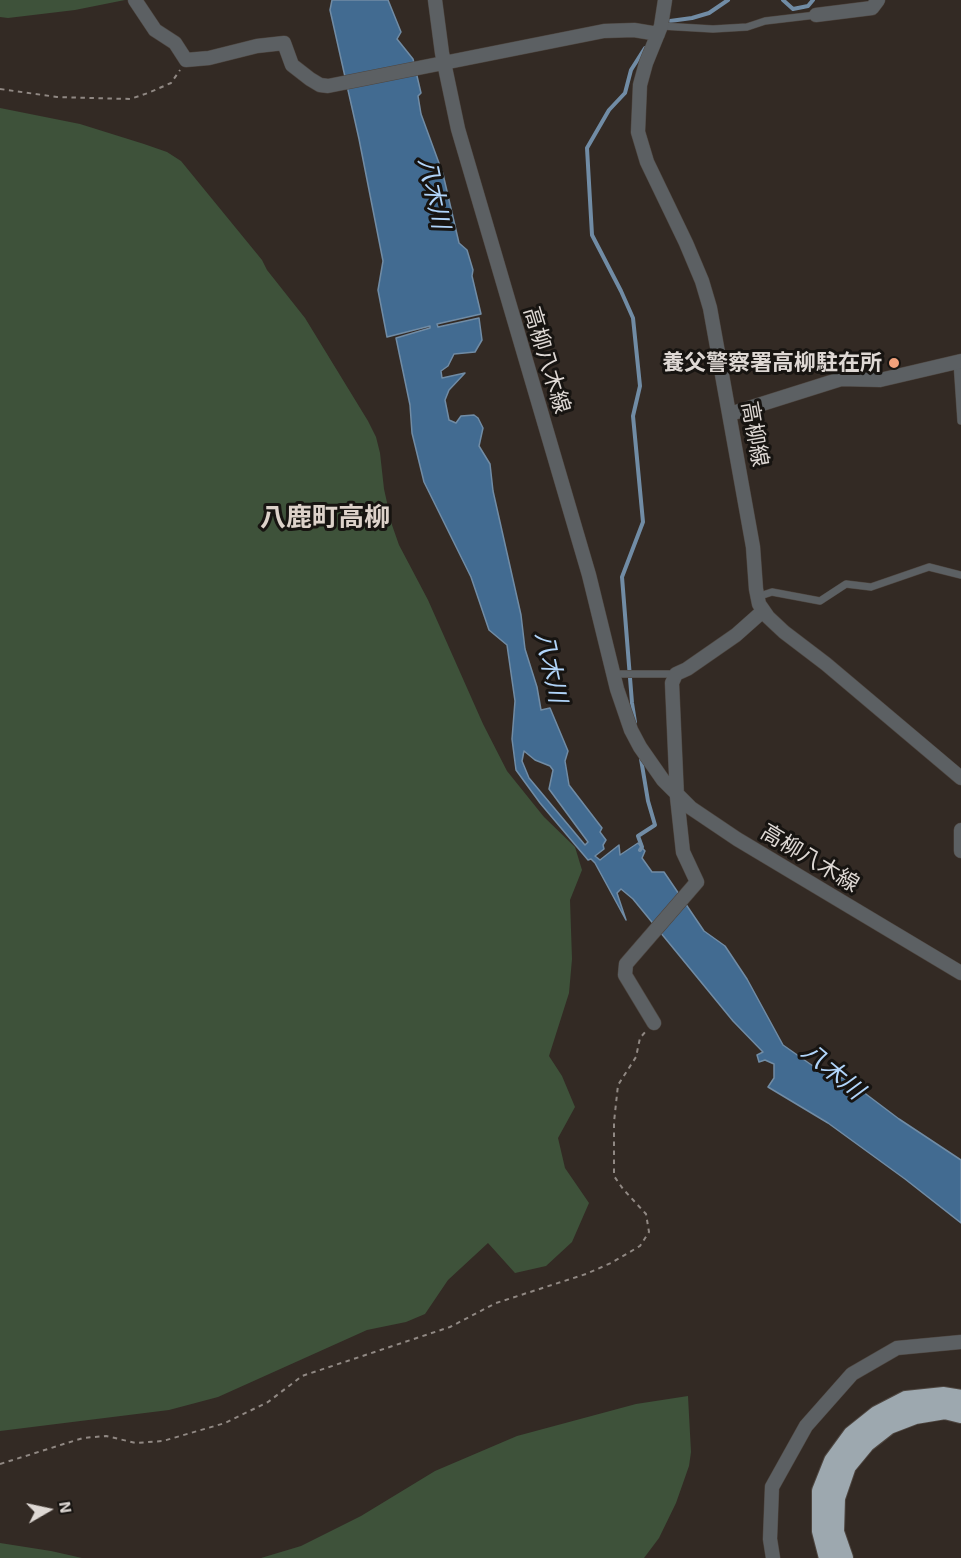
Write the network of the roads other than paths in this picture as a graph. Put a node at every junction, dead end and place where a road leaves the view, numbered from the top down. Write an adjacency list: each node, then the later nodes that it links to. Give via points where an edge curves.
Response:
1 (135, 0): 7 (street, via 155,30 175,43 186,60 284,43 292,65 320,85 328,86)
2 (435, 0): 7 (street, 高柳八木線)
3 (665, 0): 6 (street, 高柳線)
4 (878, 0): 5 (street, via 872,8)
5 (816, 15): 6 (lane, via 747,27)
6 (661, 25): 7 (street, via 604,31); 9 (street, 高柳線, via 640,85 639,139 707,295)
7 (444, 63): 15 (street, 高柳八木線, via 466,158)
8 (959, 361): 9 (street, via 880,380 841,379); 10 (lane)
9 (730, 414): 12 (street, 高柳線, via 753,547)
10 (961, 421)
11 (961, 575): 12 (lane, via 928,567 871,587 846,585 820,601 772,592)
12 (757, 597): 13 (street, 高柳線)
13 (763, 611): 14 (street, via 736,635); 16 (street, 高柳線)
14 (676, 674): 15 (lane); 17 (street, via 672,683)
15 (619, 675): 17 (street, 高柳八木線, via 631,730 650,763)
16 (961, 778)
17 (677, 796): 20 (street, 高柳八木線, via 736,839); 21 (street, via 683,852 697,882 626,964 625,975)
18 (961, 830): 19 (street)
19 (961, 851)
20 (961, 973)
21 (654, 1023)
22 (961, 1342): 25 (street, via 897,1348 852,1374 806,1426 772,1486)
23 (961, 1399): 26 (highway, via 944,1396 906,1400 877,1415 852,1435 833,1461 821,1491 821,1531)
24 (961, 1414): 27 (highway, via 945,1410 915,1414 889,1425 866,1443 847,1466 836,1498 835,1532)
25 (773, 1558)
26 (828, 1558)
27 (844, 1558)

